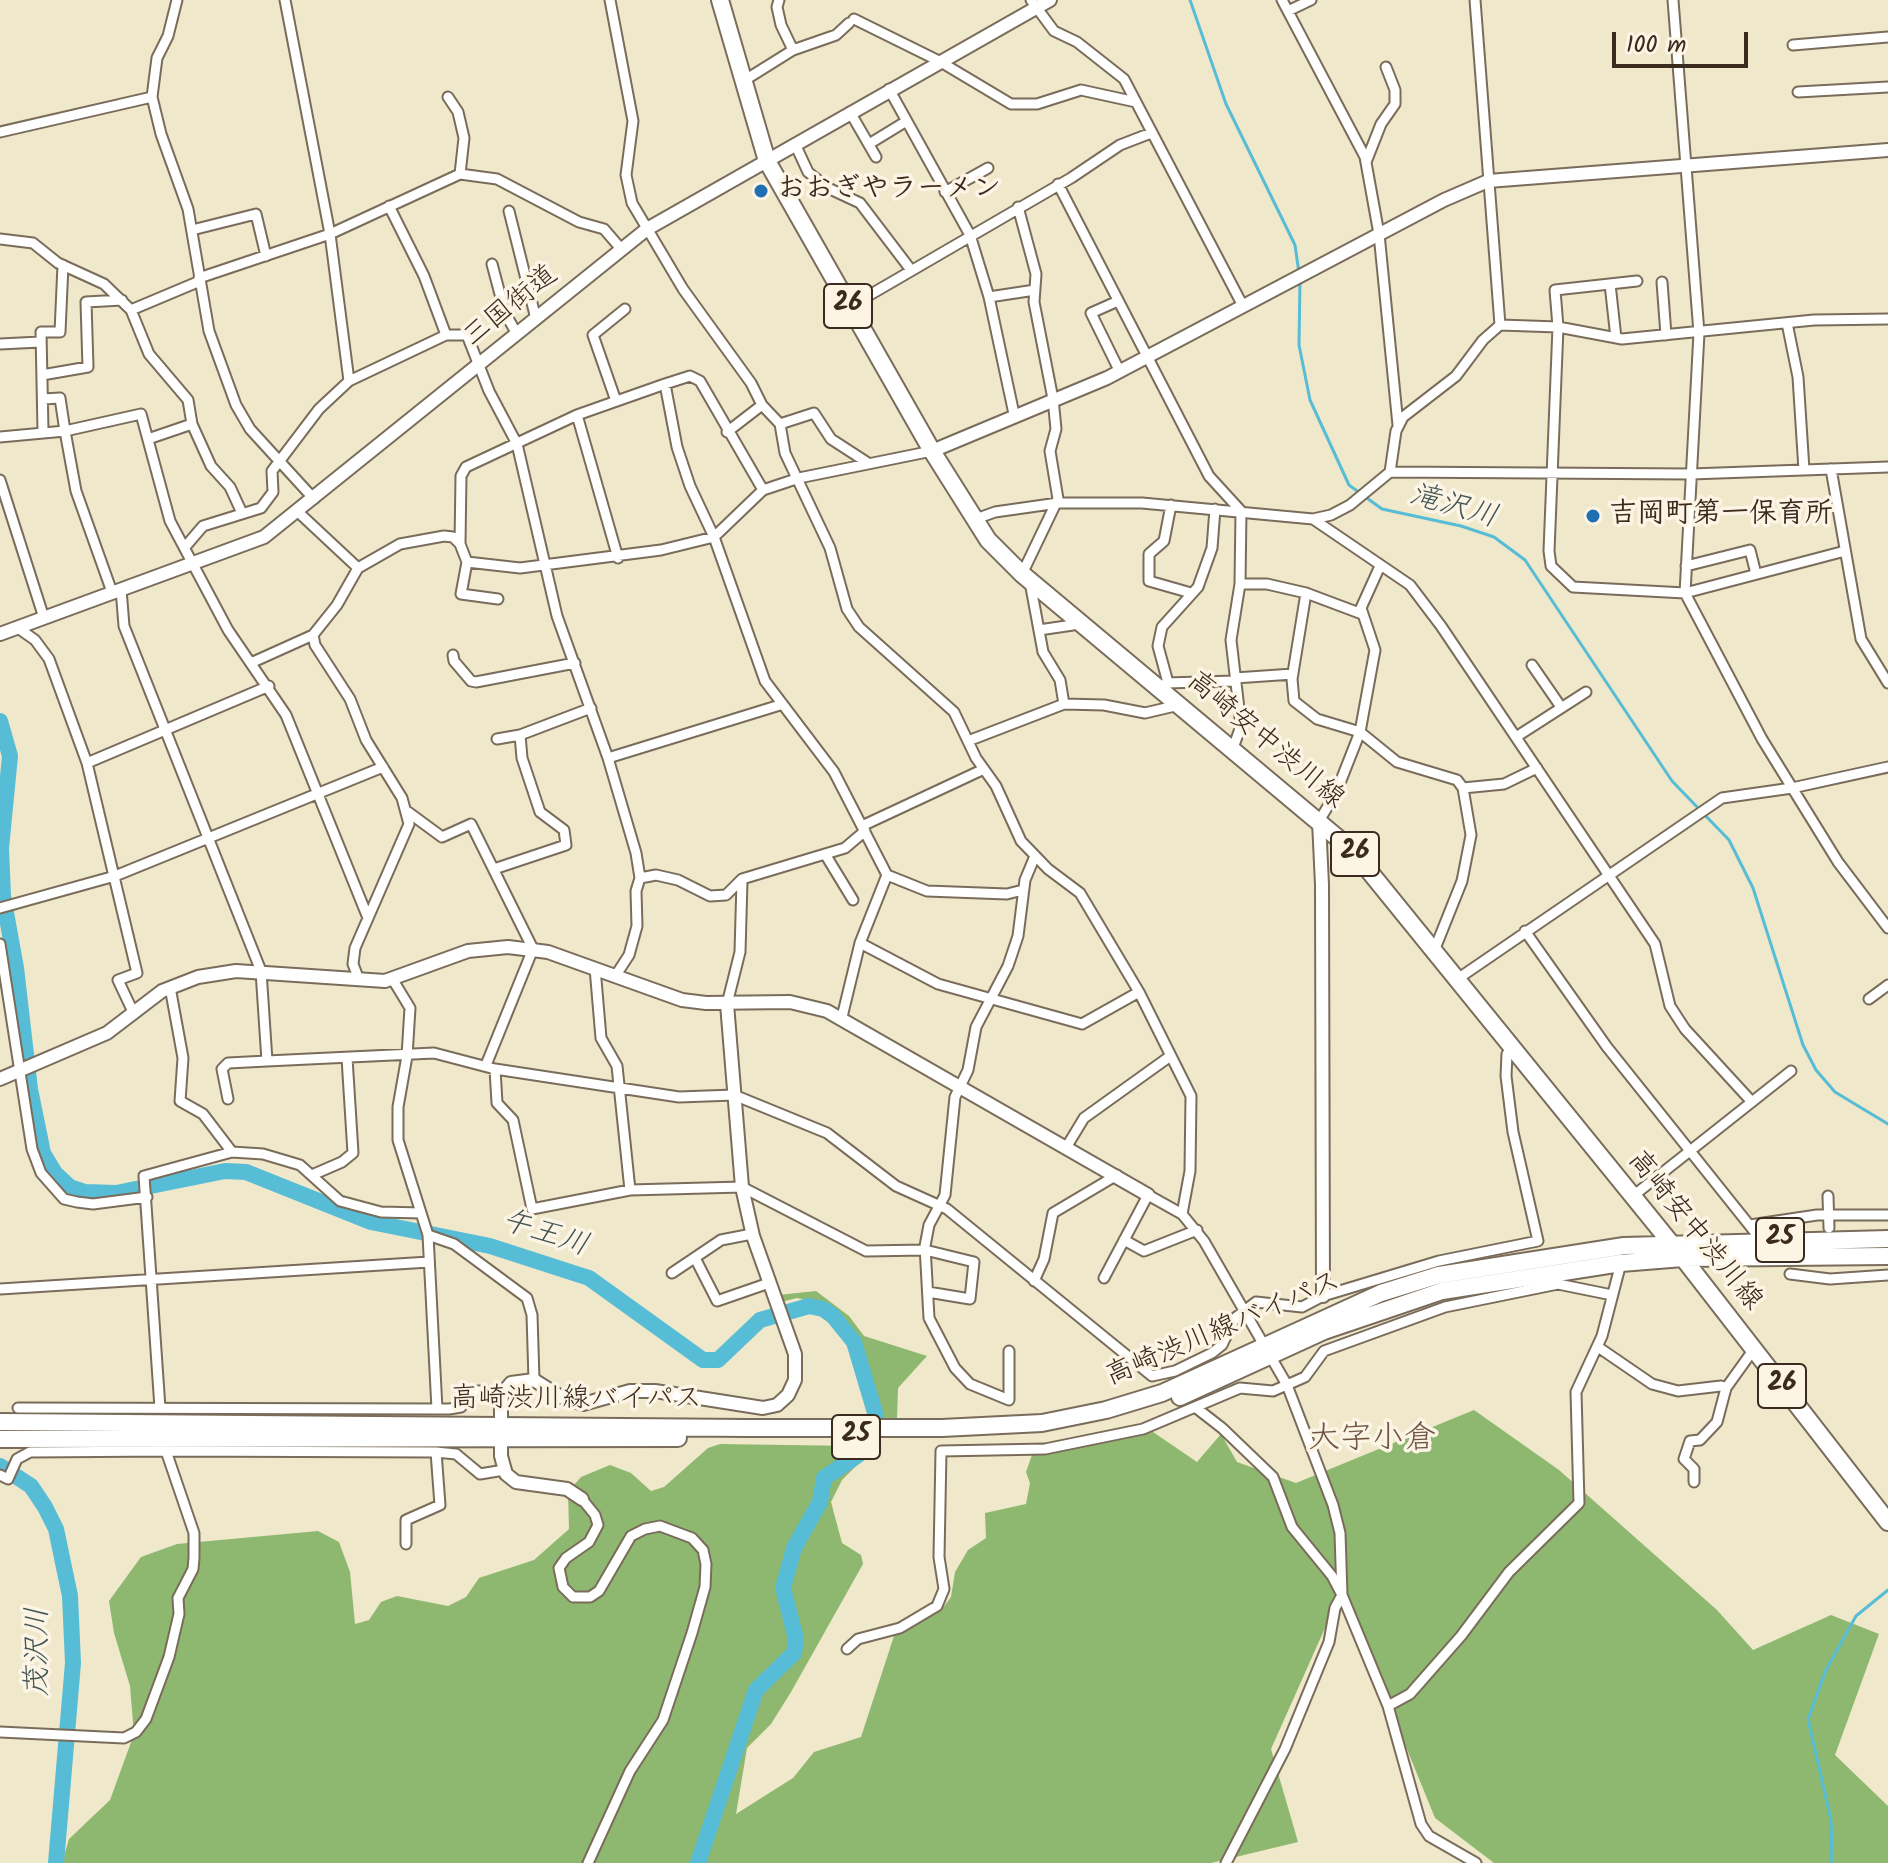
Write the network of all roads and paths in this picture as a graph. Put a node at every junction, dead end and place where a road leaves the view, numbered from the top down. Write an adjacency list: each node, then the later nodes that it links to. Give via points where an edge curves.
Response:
1 (177, 0): 22 (street, via 157,58)
2 (285, 0): 46 (street)
3 (610, 0): 44 (street, via 633,121 628,189)
4 (720, 0): 18 (main road, 高崎安中渋川線 / 26)
5 (779, 0): 15 (street, via 781,25)
6 (1050, 0): 11 (street, 三国街道)
7 (1282, 0): 12 (street)
8 (1311, 0): 12 (street)
9 (1475, 0): 38 (street)
10 (1673, 0): 35 (street)
11 (1034, 4): 16 (street, 三国街道); 24 (street, via 1054,31 1124,79)
12 (1288, 11): 34 (street)
13 (1888, 37): 14 (street)
14 (1793, 45)
15 (793, 50): 16 (street, via 836,35 851,21); 18 (street)
16 (939, 61): 20 (street, 三国街道); 24 (street, via 1011,104 1037,104 1081,90)
17 (1386, 67): 34 (street, via 1395,104)
18 (745, 80): 33 (main road, 高崎安中渋川線 / 26)
19 (1888, 87): 21 (street)
20 (889, 89): 25 (street, 三国街道); 26 (street)
21 (1798, 92)
22 (152, 97): 27 (street); 45 (street)
23 (448, 97): 37 (street, via 464,138)
24 (1136, 102): 28 (street)
25 (850, 112): 29 (street, 三国街道); 30 (street)
26 (905, 122): 30 (street); 40 (street)
27 (0, 132)
28 (1151, 133): 39 (street, via 1120,145); 63 (street)
29 (795, 144): 33 (street, 三国街道); 54 (street, via 808,172 860,203)
30 (869, 144): 32 (street)
31 (1888, 150): 35 (street)
32 (876, 157)
33 (767, 161): 44 (street, 三国街道); 64 (main road, 高崎安中渋川線 / 26)
34 (1366, 162): 47 (street)
35 (1687, 164): 38 (street); 72 (street)
36 (988, 168): 40 (street)
37 (460, 174): 41 (street); 50 (street, via 497,179 579,222 604,229)
38 (1488, 181): 47 (street); 70 (street)
39 (1058, 184): 42 (street); 62 (street)
40 (945, 192): 48 (street)
41 (389, 206): 46 (street); 74 (street)
42 (1018, 207): 48 (street); 59 (street, via 1036,274)
43 (509, 211): 67 (street)
44 (647, 229): 50 (street, 三国街道); 88 (street)
45 (192, 230): 51 (street, via 256,214); 55 (street)
46 (330, 234): 51 (street); 83 (street)
47 (1379, 234): 63 (street); 93 (street)
48 (970, 235): 54 (street); 60 (street)
49 (0, 239): 53 (street, via 33,243)
50 (622, 250): 67 (street, 三国街道)
51 (266, 256): 55 (street)
52 (492, 264): 73 (street, via 505,313)
53 (63, 265): 61 (street, via 95,279); 77 (street, via 60,332 41,332)
54 (911, 270): 64 (street)
55 (200, 280): 66 (street); 101 (street, via 209,331 236,405)
56 (1637, 281): 58 (street)
57 (1662, 282): 75 (street)
58 (1610, 284): 71 (street, via 1555,290); 76 (street)
59 (1035, 290): 60 (street); 86 (street)
60 (989, 297): 89 (street)
61 (122, 300): 66 (street); 82 (street, via 86,302 88,367)
62 (1118, 301): 79 (street); 81 (street, via 1091,313)
63 (1243, 306): 79 (street)
64 (849, 307): 100 (main road, 高崎安中渋川線 / 26)
65 (625, 309): 87 (street, via 593,335)
66 (131, 310): 91 (street, via 149,354 188,400)
67 (536, 319): 73 (street, 三国街道)
68 (1888, 319): 69 (street)
69 (1787, 323): 72 (street); 105 (street, via 1798,377)
70 (1500, 325): 71 (street); 93 (street, via 1456,376)
71 (1558, 327): 76 (street); 106 (street)
72 (1699, 333): 75 (street); 108 (street)
73 (517, 334): 80 (street, 三国街道)
74 (446, 335): 80 (street, via 467,335); 83 (street)
75 (1666, 335): 76 (street)
76 (1616, 338)
77 (40, 342): 78 (street); 82 (street)
78 (0, 344)
79 (1148, 358): 81 (street); 117 (street, via 1209,476)
80 (479, 365): 99 (street); 112 (street, 三国街道)
81 (1120, 372): 86 (street)
82 (42, 375): 85 (street)
83 (349, 381): 101 (street, via 319,409)
84 (665, 384): 87 (street); 96 (street, via 690,376 700,381); 121 (street, via 677,447)
85 (43, 399): 94 (street); 95 (street, via 60,398)
86 (1053, 399): 89 (street); 113 (street, via 1056,429 1050,451)
87 (616, 401): 90 (street)
88 (762, 405): 92 (street); 96 (street)
89 (1014, 414): 100 (street)
90 (577, 415): 99 (street); 125 (street)
91 (192, 424): 98 (street); 118 (street, via 211,466 230,487)
92 (780, 424): 102 (street, via 814,413 831,439); 109 (street, via 785,453)
93 (1398, 425): 107 (street)
94 (43, 431): 95 (street); 97 (street)
95 (65, 431): 98 (street, via 141,414); 135 (street, via 76,491)
96 (727, 432): 111 (street)
97 (0, 437)
98 (148, 439): 123 (street, via 170,521)
99 (517, 444): 122 (street, via 462,471); 130 (street)
100 (932, 451): 102 (street); 120 (main road, 高崎安中渋川線 / 26)
101 (280, 463): 112 (street); 118 (street, via 272,471 273,492 261,508)
102 (868, 463): 109 (street)
103 (1888, 467): 104 (street)
104 (1831, 469): 105 (street); 124 (street)
105 (1804, 470): 108 (street)
106 (1551, 471): 107 (street); 108 (street); 138 (street, via 1549,551 1551,566 1564,581 1573,587)
107 (1390, 472): 119 (street, via 1350,505)
108 (1691, 474): 129 (street)
109 (799, 478): 111 (street); 167 (street, via 830,548 847,609 859,627 944,701)
110 (0, 480): 141 (street)
111 (763, 490): 121 (street)
112 (314, 499): 116 (street, 三国街道)
113 (1058, 503): 114 (street); 120 (street); 133 (street)
114 (1171, 505): 115 (street); 136 (street, via 1164,541 1149,554 1149,581)
115 (1215, 509): 117 (street); 136 (street, via 1212,548)
116 (297, 511): 127 (street, 三国街道, via 252,544); 131 (street)
117 (1241, 511): 119 (street); 134 (street)
118 (242, 513): 123 (street, via 203,526)
119 (1313, 519): 128 (street)
120 (973, 520): 133 (main road, 高崎安中渋川線 / 26)
121 (714, 537): 125 (street); 158 (street, via 765,681)
122 (460, 544): 126 (street); 131 (street, via 444,536 400,544)
123 (185, 547): 127 (street)
124 (1845, 551): 132 (street); 153 (street, via 1861,639)
125 (618, 558): 130 (street)
126 (467, 562): 130 (street); 139 (street, via 461,594)
127 (193, 565): 135 (street, 三国街道); 148 (street, via 228,630)
128 (1380, 566): 140 (street); 165 (street, via 1410,585)
129 (1686, 566): 132 (street, via 1750,550); 138 (street)
130 (547, 567): 149 (street, via 557,616)
131 (358, 568): 146 (street)
132 (1756, 574): 138 (street)
133 (1026, 577): 142 (main road, 高崎安中渋川線 / 26); 144 (street)
134 (1240, 584): 137 (street); 152 (street, via 1231,640)
135 (116, 590): 141 (street, 三国街道); 162 (street, via 124,626)
136 (1191, 593): 155 (street, via 1162,627 1158,646)
137 (1306, 593): 140 (street); 151 (street)
138 (1685, 593): 176 (street)
139 (498, 599)
140 (1362, 614): 163 (street, via 1375,650)
141 (44, 618): 143 (street, 三国街道)
142 (1078, 620): 144 (street); 155 (main road, 高崎安中渋川線 / 26)
143 (18, 628): 145 (street, 三国街道); 170 (street, via 49,659)
144 (1039, 630): 157 (street)
145 (0, 634)
146 (313, 635): 148 (street); 171 (street)
147 (453, 655): 149 (street, via 476,682)
148 (253, 662): 154 (street)
149 (575, 663): 161 (street)
150 (1532, 665): 160 (street)
151 (1293, 674): 152 (street); 163 (street, via 1294,701 1304,712)
152 (1235, 679): 155 (street); 168 (street, via 1241,726)
153 (1888, 683)
154 (269, 686): 162 (street); 177 (street)
155 (1166, 688): 159 (main road, 高崎安中渋川線 / 26)
156 (1586, 692): 160 (street)
157 (1064, 704): 159 (street, via 1145,713); 167 (street)
158 (780, 705): 169 (street); 180 (street, via 822,753)
159 (1180, 705): 168 (main road, 高崎安中渋川線 / 26)
160 (1561, 707): 165 (street)
161 (591, 708): 164 (street); 169 (street)
162 (164, 731): 170 (street); 181 (street)
163 (1360, 732): 175 (street, via 1397,762 1446,776); 179 (street)
164 (520, 735): 166 (street); 184 (street, via 540,812 564,830 566,845)
165 (1516, 737): 173 (street)
166 (497, 739)
167 (968, 741): 174 (street)
168 (1233, 748): 179 (main road, 高崎安中渋川線 / 26)
169 (608, 758): 188 (street)
170 (87, 763): 186 (street)
171 (383, 767): 177 (street); 178 (street)
172 (1888, 767): 176 (street)
173 (1537, 768): 175 (street, via 1504,784); 187 (street)
174 (984, 769): 180 (street); 183 (street, via 1021,841)
175 (1463, 788): 199 (street, via 1471,835 1462,881)
176 (1792, 788): 187 (street, via 1722,798); 194 (street)
177 (319, 792): 181 (street); 193 (street)
178 (408, 812): 184 (street, via 442,837 471,824); 193 (street, via 400,849)
179 (1319, 821): 199 (main road, 高崎安中渋川線 / 26, via 1352,850); 268 (street)
180 (864, 828): 182 (street, via 845,848); 185 (street)
181 (208, 838): 186 (street); 201 (street)
182 (825, 854): 189 (street); 191 (street)
183 (1035, 856): 190 (street); 208 (street, via 1080,893)
184 (494, 869): 198 (street)
185 (887, 875): 190 (street, via 927,891); 196 (street)
186 (115, 876): 192 (street); 212 (street, via 137,973 118,980)
187 (1607, 876): 195 (street); 227 (street, via 1655,944 1670,1006)
188 (640, 878): 189 (street, via 678,880 717,897 733,892); 202 (street, via 634,939)
189 (742, 879): 211 (street, via 740,952)
190 (1023, 890): 209 (street, via 1018,936)
191 (853, 900)
192 (0, 908)
193 (368, 918): 203 (street, via 353,957)
194 (1888, 928)
195 (1525, 931): 205 (street); 229 (street, via 1607,1047)
196 (860, 943): 209 (street, via 938,984); 213 (street)
197 (0, 944): 220 (street)
198 (533, 949): 200 (street); 204 (street, via 468,951); 219 (street)
199 (1434, 951): 205 (main road, 高崎安中渋川線 / 26)
200 (595, 968): 202 (street); 224 (street, via 601,1038 615,1059)
201 (261, 971): 203 (street); 207 (street, via 216,973); 218 (street)
202 (616, 975): 211 (street, via 656,994)
203 (359, 980): 204 (street)
204 (393, 980): 215 (street, via 410,1008)
205 (1456, 980): 214 (main road, 高崎安中渋川線 / 26)
206 (1888, 985): 210 (street)
207 (170, 987): 212 (street); 230 (street, via 183,1058 180,1101 203,1114)
208 (1139, 992): 209 (street, via 1082,1024); 216 (street)
209 (994, 996): 223 (street, via 976,1027)
210 (1869, 999)
211 (727, 1004): 213 (street, via 802,1004); 225 (street)
212 (134, 1014): 220 (street, via 107,1033)
213 (842, 1017): 223 (street)
214 (1512, 1049): 237 (main road, 高崎安中渋川線 / 26); 268 (street, via 1506,1076 1513,1132 1538,1241 1439,1261)
215 (407, 1056): 217 (street); 219 (street, via 434,1053); 240 (street, via 398,1140)
216 (1169, 1057): 228 (street, via 1084,1118); 241 (street, via 1191,1096 1190,1171)
217 (347, 1058): 218 (street); 231 (street, via 353,1153)
218 (267, 1061): 226 (street, via 228,1063 222,1069)
219 (490, 1067): 224 (street); 234 (street, via 497,1103 513,1120 532,1209)
220 (25, 1070): 222 (street); 235 (street, via 32,1149 52,1187 64,1199 93,1204)
221 (1791, 1071): 227 (street)
222 (0, 1079)
223 (962, 1086): 228 (street); 239 (street, via 955,1097)
224 (620, 1088): 225 (street, via 679,1097); 234 (street)
225 (734, 1095): 233 (street); 239 (street, via 827,1133 896,1186)
226 (228, 1099)
227 (1752, 1102): 229 (street)
228 (1067, 1146): 232 (street)
229 (1692, 1151): 237 (street); 244 (street)
230 (232, 1152): 231 (street, via 290,1160); 235 (street, via 144,1176)
231 (312, 1175): 240 (street, via 351,1204)
232 (1117, 1175): 236 (street); 263 (street, via 1053,1213)
233 (742, 1187): 234 (street); 248 (street); 252 (street, via 866,1251)
234 (630, 1190)
235 (147, 1195): 261 (street)
236 (1148, 1195): 241 (street); 250 (street)
237 (1633, 1196): 253 (main road, 高崎安中渋川線 / 26)
238 (1828, 1196): 242 (street)
239 (941, 1206): 252 (street, via 929,1225); 263 (street)
240 (421, 1214): 247 (street)
241 (1182, 1214): 246 (street)
242 (1828, 1215): 243 (street); 244 (street); 245 (street)
243 (1888, 1215)
244 (1750, 1225): 251 (street)
245 (1829, 1228)
246 (1197, 1230): 250 (street, via 1144,1251); 269 (street)
247 (428, 1234): 256 (street); 274 (street, via 454,1244 527,1298)
248 (752, 1234): 255 (street, via 721,1240); 264 (street)
249 (1888, 1239): 251 (main road, 高崎渋川線バイパス / 25)
250 (1124, 1240): 262 (street)
251 (1762, 1241): 253 (main road, 高崎渋川線バイパス / 25)
252 (925, 1250): 266 (street); 266 (street, via 974,1262 970,1299)
253 (1677, 1251): 254 (main road, 高崎渋川線バイパス / 25); 257 (main road, 高崎渋川線バイパス / 25); 271 (main road, 高崎安中渋川線 / 26); 272 (main road, 高崎渋川線バイパス / 25, via 1624,1246 1439,1275 1381,1293)
254 (1888, 1256)
255 (695, 1258): 258 (street); 264 (street, via 717,1301)
256 (429, 1262): 261 (street); 281 (street)
257 (1621, 1263): 267 (street); 272 (main road, 高崎渋川線バイパス / 25, via 1521,1276 1411,1299)
258 (672, 1273)
259 (1790, 1274): 260 (street)
260 (1888, 1275)
261 (151, 1278): 265 (street); 280 (street)
262 (1104, 1278)
263 (1034, 1281): 269 (street, via 1152,1376 1175,1371 1222,1345)
264 (769, 1283): 274 (street, via 797,1364 788,1395 777,1405 763,1408 655,1391 630,1391 583,1404)
265 (0, 1289)
266 (928, 1292): 273 (street, via 932,1327 970,1384 1009,1400)
267 (1612, 1295): 270 (street); 275 (street, via 1574,1285 1541,1286 1416,1315 1324,1351 1311,1372)
268 (1323, 1296): 269 (street, via 1292,1308 1263,1301)
269 (1244, 1309): 272 (street)
270 (1598, 1347): 276 (street, via 1652,1384 1678,1391); 295 (street, via 1574,1404 1579,1503 1509,1572 1410,1694)
271 (1754, 1349): 276 (street); 291 (main road, 高崎安中渋川線 / 26)
272 (1267, 1350): 275 (street); 283 (main road, 高崎渋川線バイパス / 25, via 1162,1393 1042,1423)
273 (1009, 1351)
274 (534, 1380): 277 (street, via 518,1380)
275 (1287, 1385): 278 (street, via 1264,1391 1240,1388); 293 (street, via 1336,1519)
276 (1726, 1388): 289 (street, via 1717,1422 1700,1440 1690,1441 1684,1459 1694,1469)
277 (504, 1391): 281 (street, via 475,1391 461,1407); 283 (street)
278 (1195, 1407): 293 (street, via 1273,1477 1292,1527); 294 (street, via 1143,1429 1071,1445 941,1451 939,1557 944,1589 937,1606 900,1628 858,1639)
279 (18, 1408): 280 (street)
280 (160, 1408): 281 (street)
281 (437, 1409)
282 (0, 1422): 283 (main road, 高崎渋川線バイパス / 25)
283 (501, 1433): 284 (main road, 高崎渋川線バイパス / 25); 287 (street)
284 (0, 1439)
285 (166, 1451): 286 (street); 288 (street, via 30,1452); 296 (street, via 194,1533 194,1558 178,1598 169,1657 146,1719 124,1738)
286 (436, 1452): 287 (street, via 456,1454 480,1474); 292 (street, via 440,1505 406,1520)
287 (504, 1470): 290 (street, via 516,1482 567,1489)
288 (5, 1476)
289 (1694, 1482)
290 (582, 1499): 297 (street, via 598,1525 589,1542 559,1568 563,1587 573,1597 599,1591 631,1536 645,1529 660,1526 692,1538 706,1564 702,1599 663,1720 630,1771)
291 (1888, 1522)
292 (406, 1544)
293 (1342, 1595): 295 (street); 298 (street, via 1329,1642 1285,1749)
294 (847, 1649)
295 (1388, 1706): 299 (street, via 1421,1824 1429,1836)
296 (0, 1732)
297 (588, 1863)
298 (1226, 1863)
299 (1476, 1863)

